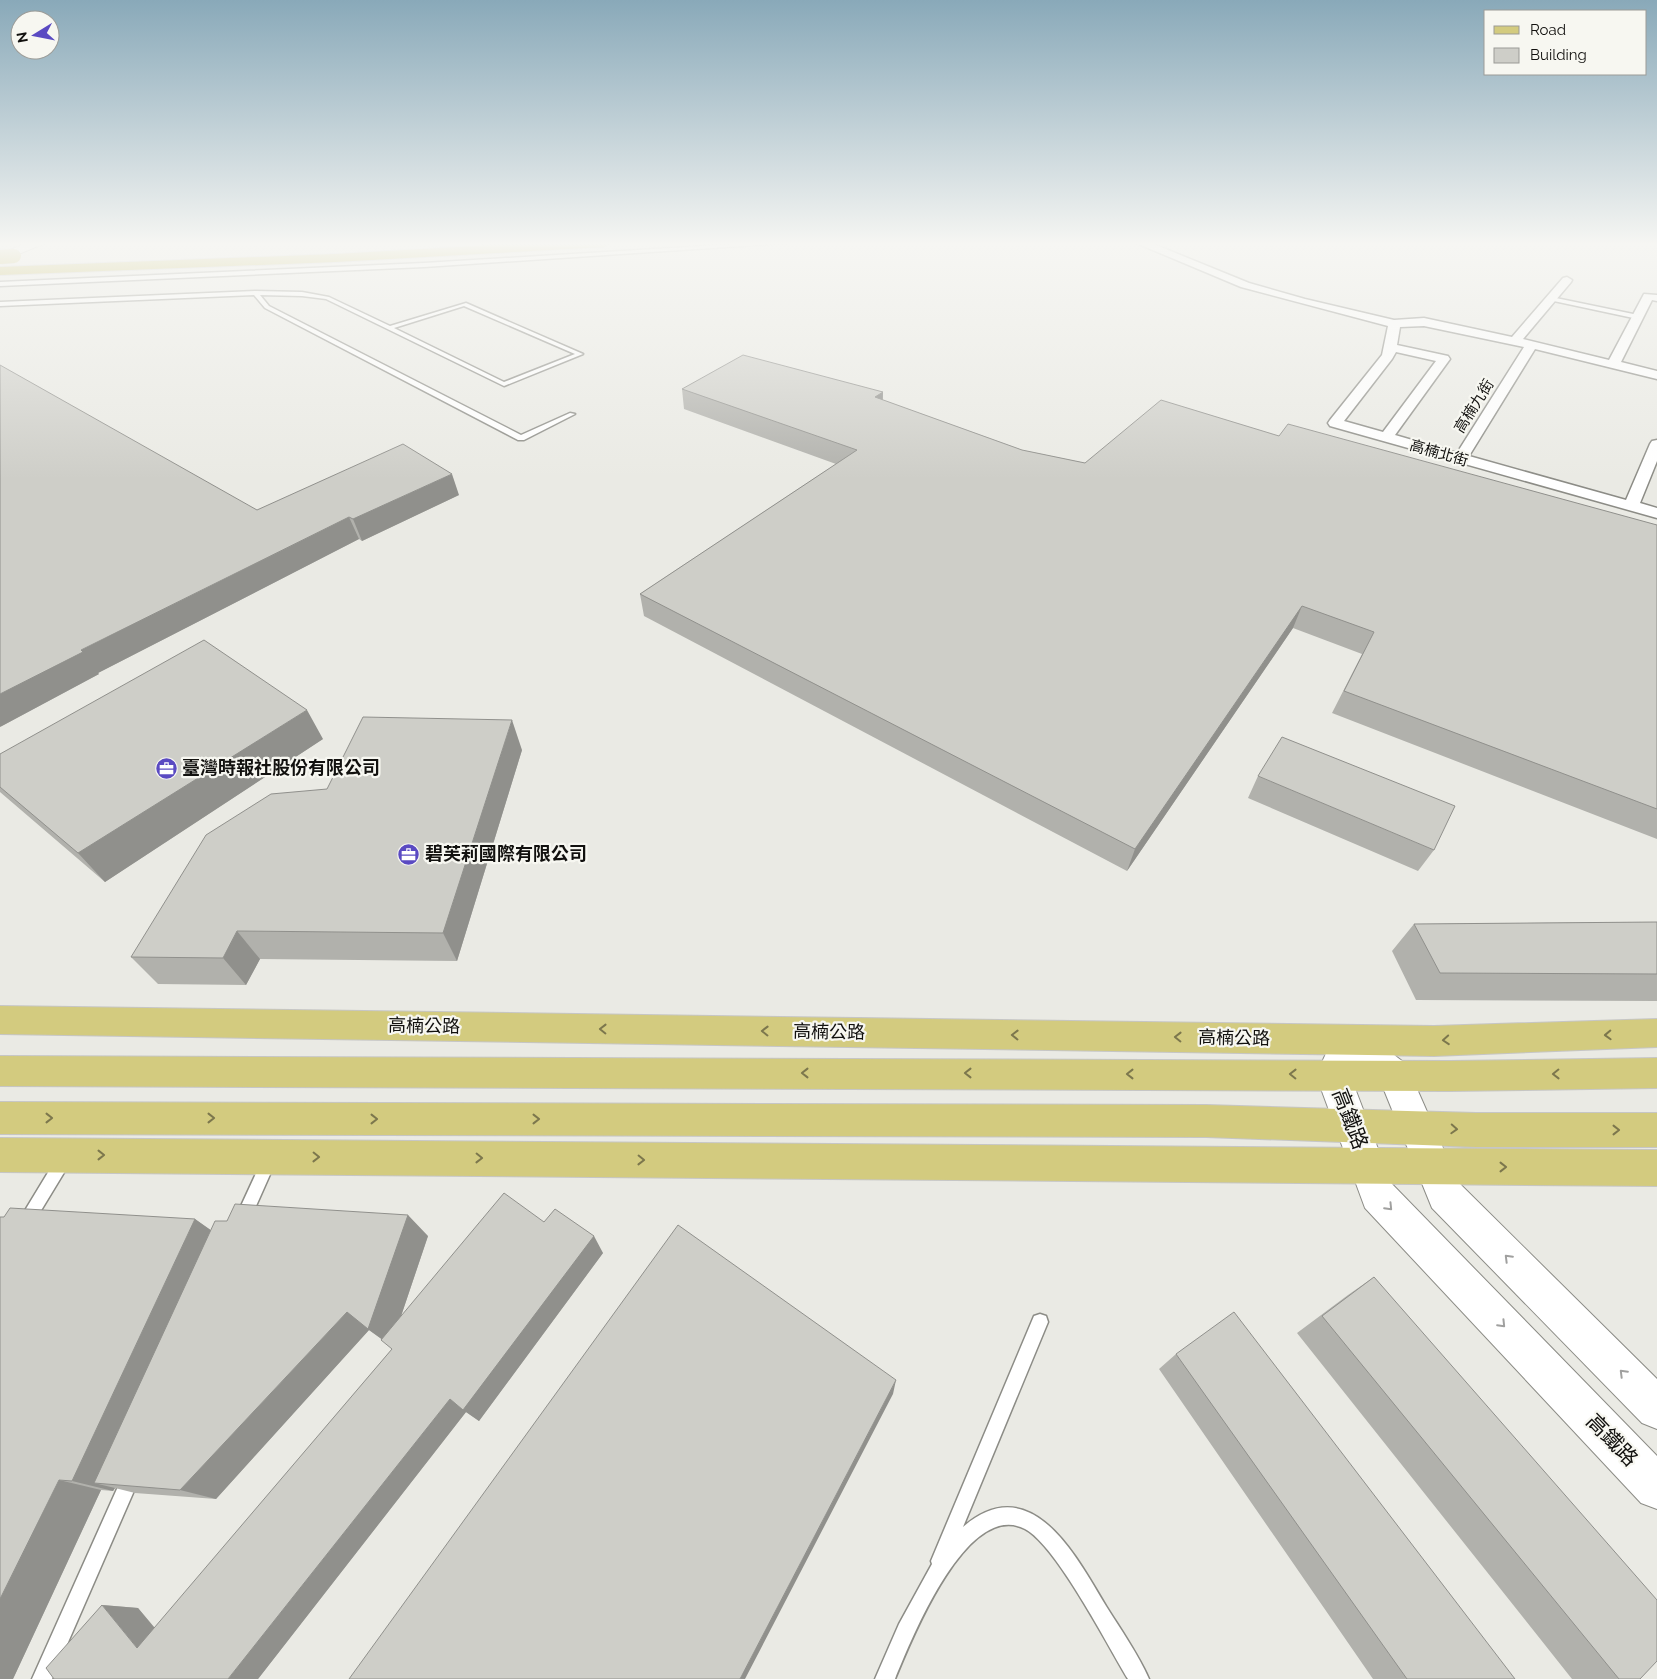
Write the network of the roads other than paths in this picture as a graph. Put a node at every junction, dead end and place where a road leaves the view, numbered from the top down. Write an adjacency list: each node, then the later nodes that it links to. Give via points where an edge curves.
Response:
1 (295, 321): 15 (lane, via 521,438)
2 (376, 321): 9 (lane)
3 (410, 321): 9 (lane)
4 (504, 321): 9 (lane, via 580,354 504,384)
5 (1384, 321): 8 (street)
6 (1532, 321): 10 (street)
7 (1636, 321): 13 (street)
8 (1394, 324): 10 (street, via 1424,322); 12 (street, 高楠北街)
9 (390, 328)
10 (1515, 341): 11 (street)
11 (1531, 346): 13 (street); 18 (street, 高楠九街)
12 (1391, 347): 16 (street, 高楠北街, via 1388,356 1334,423); 16 (street, via 1444,359)
13 (1613, 365): 14 (street)
14 (1657, 375)
15 (572, 414)
16 (1386, 438): 18 (street, 高楠北街)
17 (1657, 444): 19 (street)
18 (1460, 459): 19 (street, 高楠北街)
19 (1631, 506): 20 (street, 高楠北街)
20 (1657, 513)
21 (0, 1020): 23 (main road, 高楠公路, one-way to 21)
22 (1657, 1033): 23 (main road, 高楠公路, one-way to 23, via 1434,1041)
23 (1349, 1040): 26 (street, 高鐵路); 27 (street)
24 (0, 1071): 26 (main road, 高楠公路, one-way to 24)
25 (1657, 1073): 27 (main road, 高楠公路, one-way to 27)
26 (1333, 1075): 27 (main road, 高楠公路); 29 (street, 高鐵路)
27 (1394, 1075): 30 (street)
28 (0, 1118): 29 (main road, one-way to 29, via 1186,1121)
29 (1353, 1126): 30 (main road); 35 (street, 高鐵路)
30 (1416, 1128): 31 (main road, one-way to 31); 36 (street)
31 (1657, 1130)
32 (0, 1154): 33 (main road)
33 (66, 1155): 34 (main road, one-way to 34); 38 (lane)
34 (271, 1156): 35 (main road, one-way to 35); 39 (lane)
35 (1367, 1164): 36 (main road); 43 (street, 高鐵路, one-way to 43, via 1378,1195)
36 (1432, 1166): 37 (main road, one-way to 37); 41 (street, one-way to 36, via 1445,1195)
37 (1657, 1168)
38 (20, 1232)
39 (235, 1237)
40 (1040, 1322): 44 (lane)
41 (1657, 1408)
42 (137, 1463): 45 (lane)
43 (1657, 1487)
44 (932, 1581): 46 (lane, via 904,1633); 47 (lane, via 960,1541 987,1519 1009,1514 1028,1521 1052,1542 1074,1573)
45 (42, 1679)
46 (885, 1679)
47 (1139, 1679)

